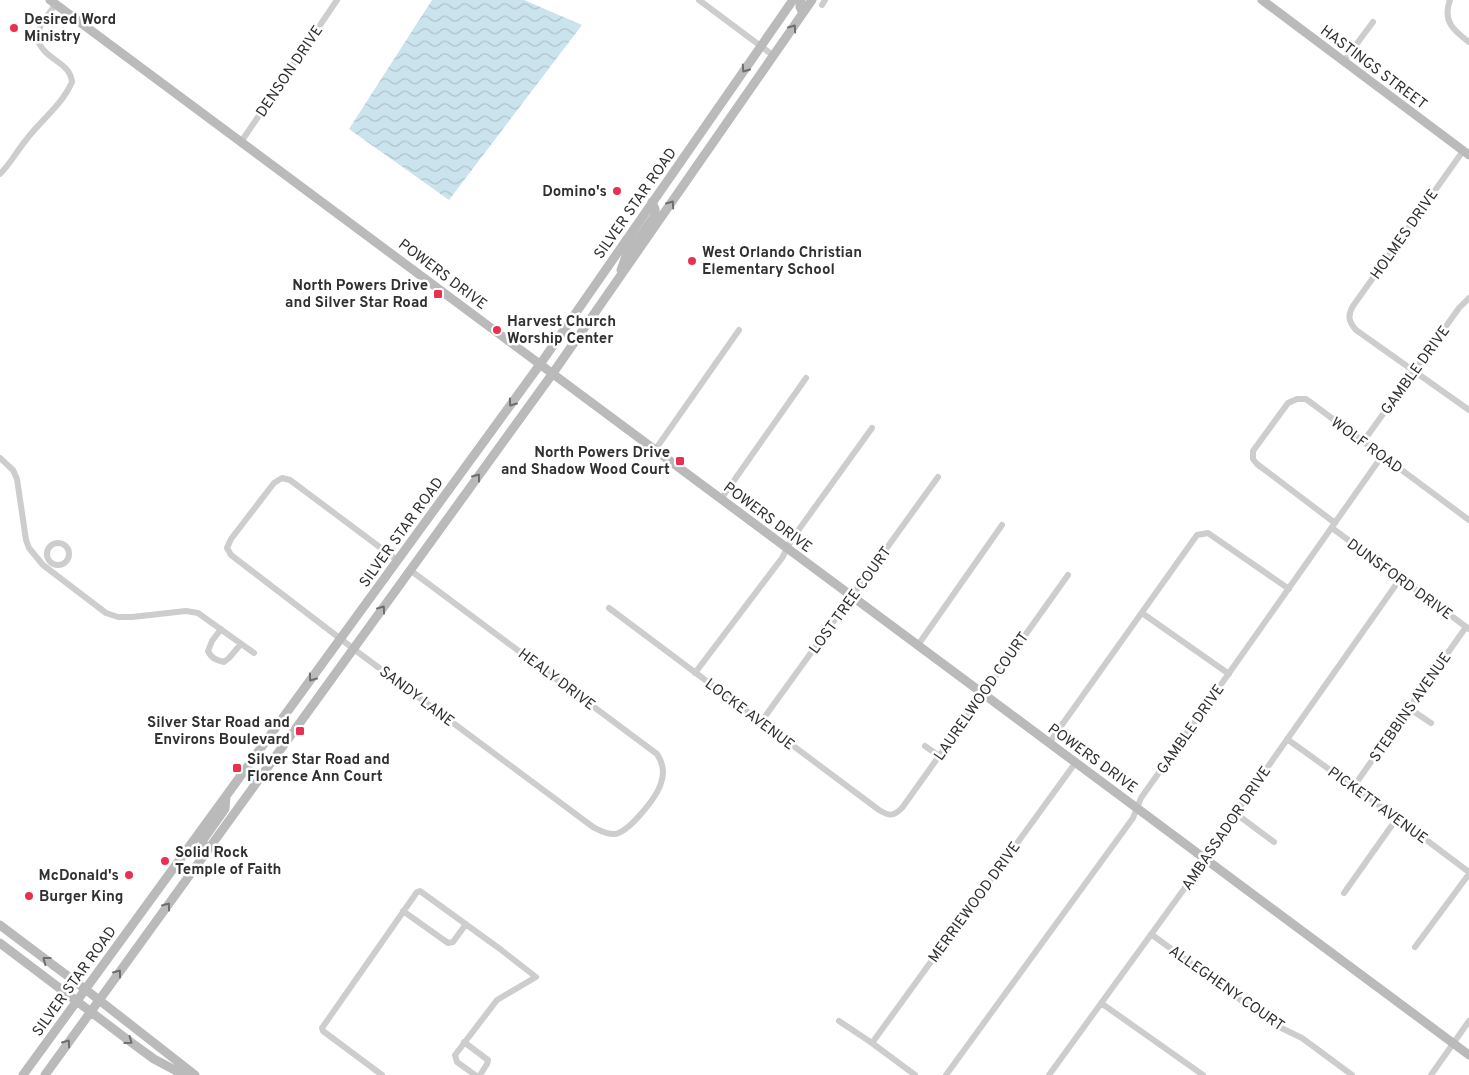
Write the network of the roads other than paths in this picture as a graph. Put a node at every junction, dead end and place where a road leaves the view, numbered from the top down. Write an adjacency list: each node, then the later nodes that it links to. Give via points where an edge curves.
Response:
1 (336, 0): 15 (street, DENSON DRIVE)
2 (699, 0): 12 (street)
3 (792, 0): 12 (main road, SILVER STAR ROAD)
4 (801, 0): 9 (main road)
5 (812, 0): 9 (main road, SILVER STAR ROAD)
6 (1262, 0): 14 (main road, HASTINGS STREET)
7 (1450, 0): 11 (street, via 1447,15 1450,24)
8 (53, 2): 15 (main road, POWERS DRIVE); 17 (street, via 37,38 43,51 69,72 72,82)
9 (803, 13): 13 (main road, SILVER STAR ROAD, one-way to 9)
10 (1373, 22): 14 (street)
11 (1469, 42)
12 (761, 46): 13 (street); 18 (main road, SILVER STAR ROAD, one-way to 18)
13 (774, 56): 19 (main road, SILVER STAR ROAD, one-way to 13)
14 (1344, 61): 16 (main road, HASTINGS STREET)
15 (241, 142): 22 (main road, POWERS DRIVE)
16 (1466, 153): 23 (street, HOLMES DRIVE, via 1350,312 1349,319 1356,330)
17 (0, 174)
18 (652, 202): 19 (main road, via 655,215 626,256); 22 (main road, SILVER STAR ROAD)
19 (618, 280): 24 (main road, SILVER STAR ROAD)
20 (1469, 298): 23 (street, GAMBLE DRIVE)
21 (739, 330): 30 (street)
22 (541, 363): 24 (main road, POWERS DRIVE); 39 (main road, SILVER STAR ROAD, one-way to 39)
23 (1415, 371): 26 (street); 29 (street, GAMBLE DRIVE)
24 (553, 373): 30 (main road, POWERS DRIVE); 40 (main road, SILVER STAR ROAD, one-way to 24)
25 (806, 378): 34 (street)
26 (1469, 410)
27 (872, 428): 38 (street)
28 (1269, 428): 29 (street, WOLF ROAD, via 1288,403 1306,399); 37 (street, DUNSFORD DRIVE, via 1253,451 1256,464)
29 (1363, 442): 31 (street, WOLF ROAD)
30 (655, 450): 34 (main road, POWERS DRIVE)
31 (1382, 456): 35 (street, WOLF ROAD); 37 (street, GAMBLE DRIVE)
32 (0, 458): 48 (street, via 13,470 17,479 26,540 43,565 50,566 106,613 118,617 186,611 198,613)
33 (938, 477): 44 (street, LOST TREE COURT)
34 (721, 499): 38 (main road, POWERS DRIVE)
35 (1469, 520)
36 (1002, 526): 51 (street)
37 (1333, 526): 42 (street, DUNSFORD DRIVE); 43 (street, GAMBLE DRIVE)
38 (787, 548): 44 (main road, POWERS DRIVE); 54 (street)
39 (397, 560): 49 (main road, SILVER STAR ROAD); 49 (street, SANDY LANE, via 290,480 282,478 231,539 227,548 231,555)
40 (410, 570): 52 (main road, SILVER STAR ROAD, one-way to 40); 67 (street, HEALY DRIVE, via 657,754 662,760 661,784)
41 (1068, 574): 56 (street, LAURELWOOD COURT)
42 (1400, 579): 47 (street, DUNSFORD DRIVE); 60 (street, AMBASSADOR DRIVE)
43 (1288, 589): 46 (street, via 1208,533 1196,535); 55 (street, GAMBLE DRIVE)
44 (852, 596): 51 (main road, POWERS DRIVE); 58 (street, LOST TREE COURT)
45 (608, 608): 54 (street, LOCKE AVENUE)
46 (1142, 613): 55 (street); 61 (street)
47 (1468, 628): 57 (street, STEBBINS AVENUE)
48 (221, 629): 50 (street); 50 (street, via 208,651 215,659 224,662)
49 (340, 638): 52 (street, SANDY LANE); 66 (main road, SILVER STAR ROAD, one-way to 66)
50 (241, 644): 53 (street)
51 (918, 645): 56 (main road, POWERS DRIVE)
52 (353, 649): 67 (street, SANDY LANE, via 598,830 614,834 624,830); 73 (main road, SILVER STAR ROAD)
53 (254, 653)
54 (695, 673): 58 (street, LOCKE AVENUE)
55 (1230, 674): 68 (street, GAMBLE DRIVE)
56 (983, 694): 61 (main road, POWERS DRIVE); 63 (street, LAURELWOOD COURT)
57 (1410, 708): 59 (street); 65 (street, STEBBINS AVENUE)
58 (761, 722): 70 (street, LOCKE AVENUE, via 879,810)
59 (1431, 723)
60 (1287, 739): 65 (street, PICKETT AVENUE); 69 (street, AMBASSADOR DRIVE)
61 (1049, 743): 64 (main road, POWERS DRIVE)
62 (925, 746): 63 (street)
63 (939, 756): 70 (street, LAURELWOOD COURT, via 902,808)
64 (1076, 762): 68 (main road, POWERS DRIVE); 91 (street, MERRIEWOOD DRIVE)
65 (1354, 786): 71 (street, PICKETT AVENUE)
66 (226, 796): 73 (main road, via 226,809 203,840); 83 (main road, SILVER STAR ROAD)
67 (647, 806)
68 (1137, 808): 74 (main road, POWERS DRIVE); 103 (street, GAMBLE DRIVE, via 1133,818)
69 (1235, 813): 72 (street); 74 (street, AMBASSADOR DRIVE)
70 (892, 815)
71 (1397, 818): 75 (street, PICKETT AVENUE); 76 (street)
72 (1274, 842)
73 (204, 854): 84 (main road, SILVER STAR ROAD, one-way to 73)
74 (1205, 858): 80 (street, AMBASSADOR DRIVE); 92 (main road, POWERS DRIVE)
75 (1469, 873): 82 (street)
76 (1344, 892)
77 (403, 911): 78 (street, via 448,943 453,942); 78 (street, via 420,892); 99 (street, via 322,1028)
78 (466, 924): 90 (street, via 536,976 496,1000)
79 (0, 925): 83 (main road, one-way to 79)
80 (1151, 934): 86 (street, AMBASSADOR DRIVE); 105 (street, ALLEGHENY COURT, via 1273,1024 1302,1038)
81 (0, 942): 85 (main road)
82 (1415, 947)
83 (85, 989): 84 (main road); 85 (main road, SILVER STAR ROAD)
84 (99, 1000): 87 (main road, SILVER STAR ROAD); 98 (main road)
85 (77, 1001): 87 (main road); 95 (main road, SILVER STAR ROAD)
86 (1101, 1003): 94 (street, AMBASSADOR DRIVE); 104 (street)
87 (90, 1012): 96 (main road, SILVER STAR ROAD, one-way to 87); 97 (main road, one-way to 97, via 154,1058)
88 (839, 1021): 91 (street)
89 (1469, 1021): 92 (street)
90 (464, 1042): 100 (street, via 455,1059); 101 (street, via 488,1060)
91 (872, 1042): 102 (street)
92 (1453, 1043): 93 (main road, POWERS DRIVE); 106 (street)
93 (1469, 1055)
94 (1053, 1074)
95 (23, 1075)
96 (45, 1075)
97 (184, 1075)
98 (195, 1075)
99 (382, 1075)
100 (475, 1075)
101 (480, 1075)
102 (915, 1075)
103 (946, 1075)
104 (1203, 1075)
105 (1352, 1075)
106 (1431, 1075)

